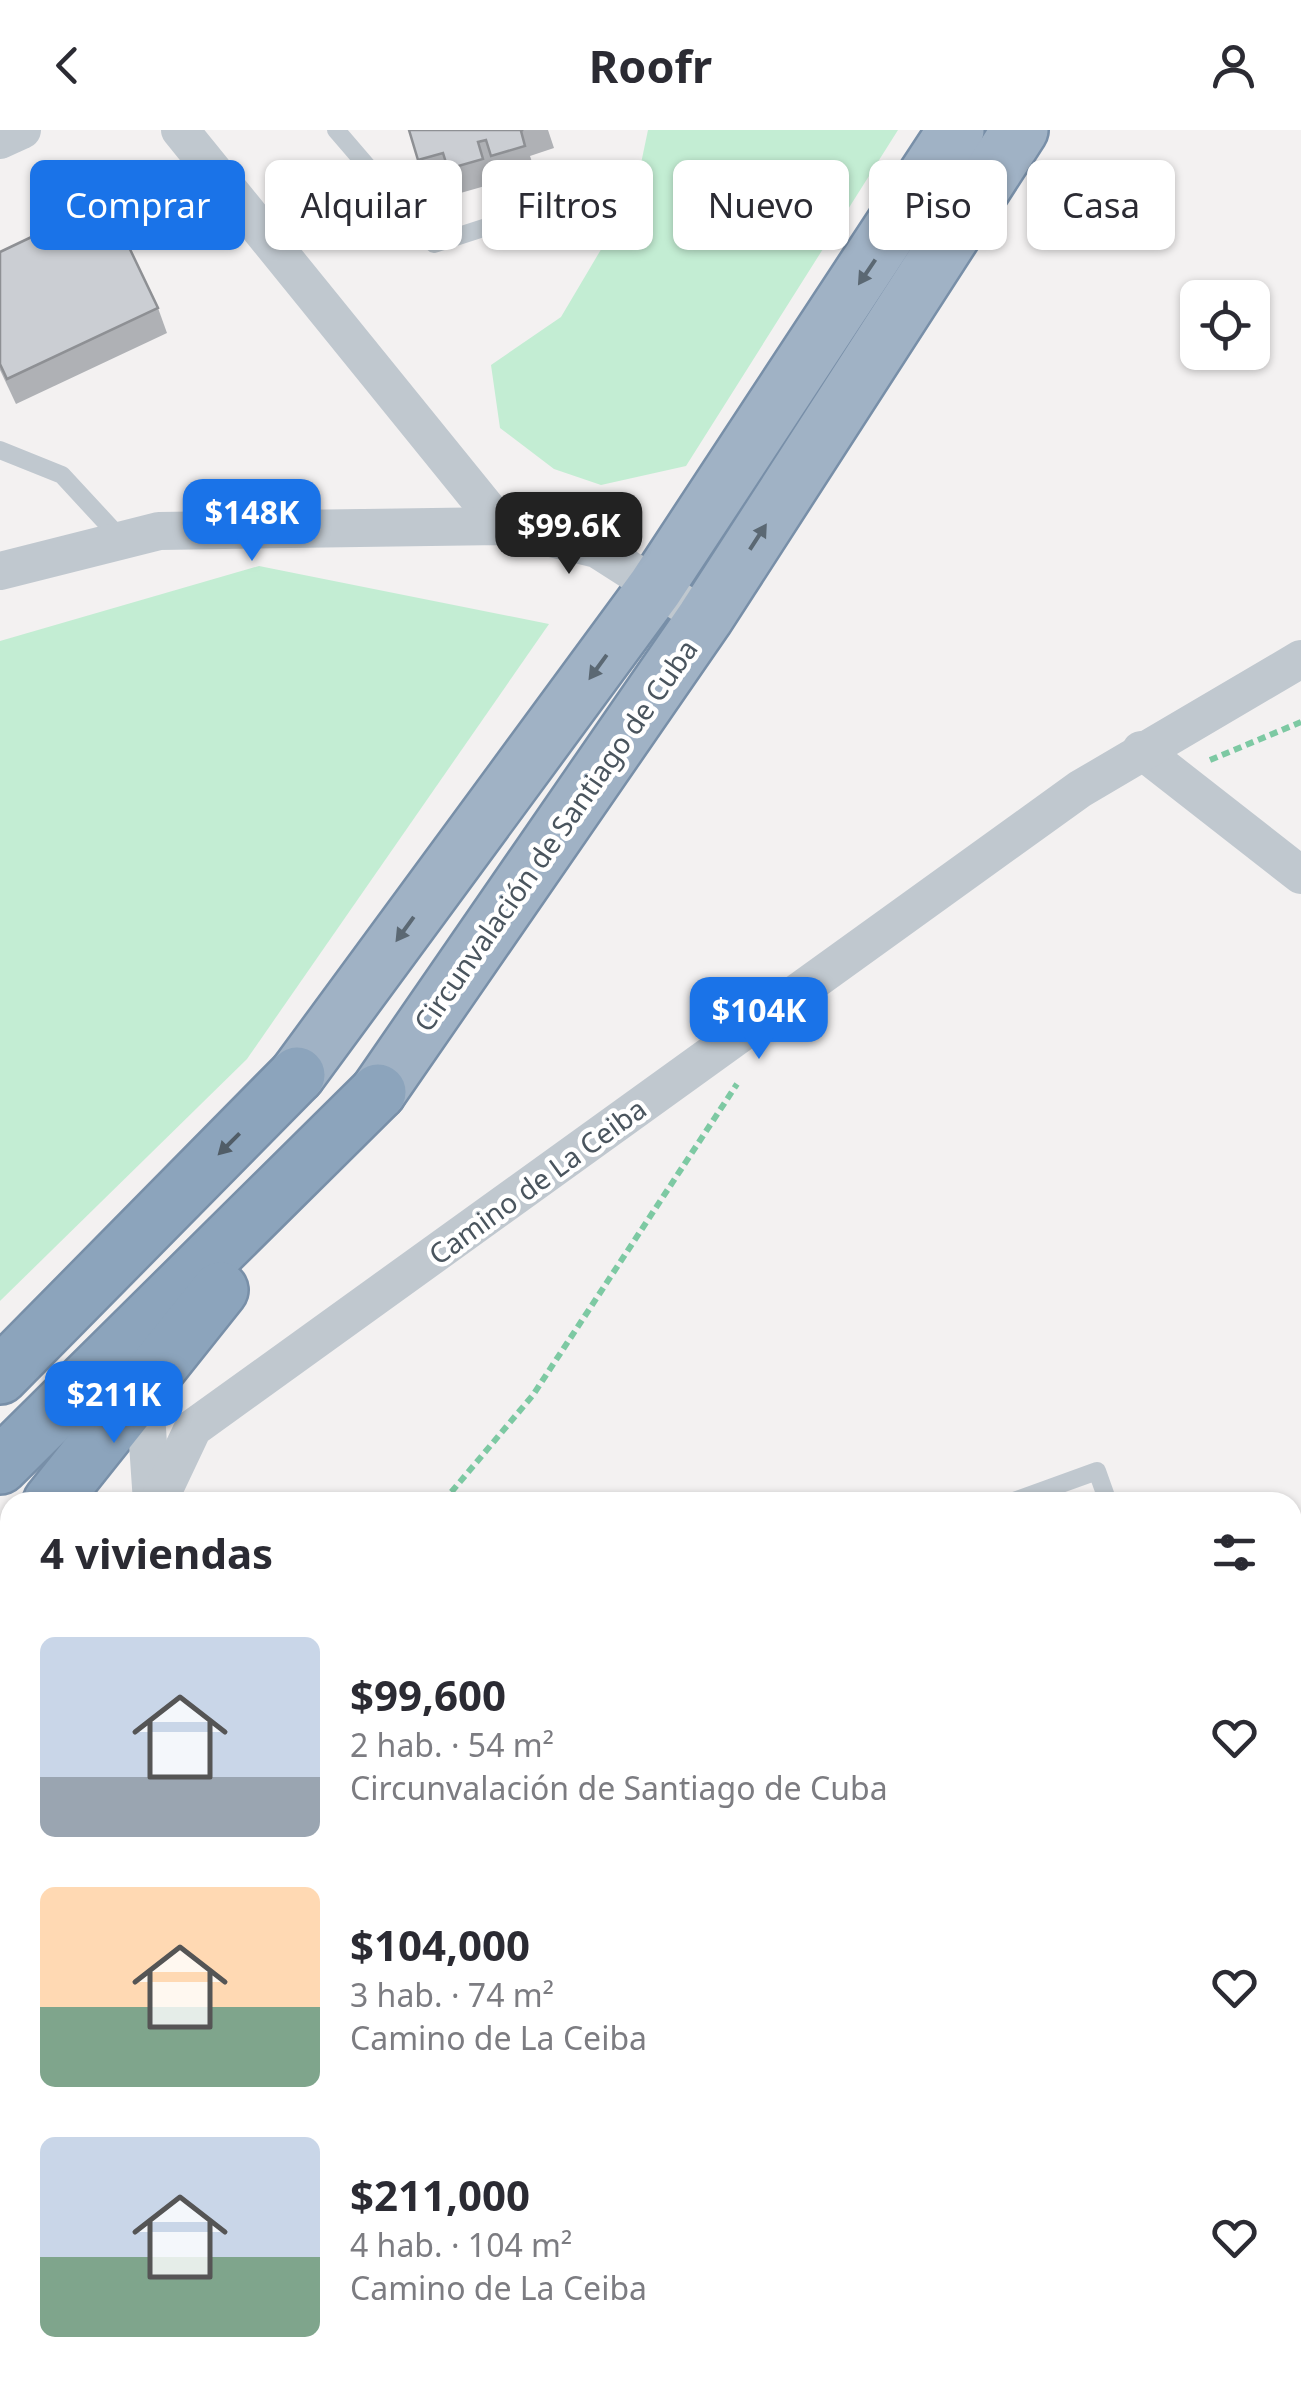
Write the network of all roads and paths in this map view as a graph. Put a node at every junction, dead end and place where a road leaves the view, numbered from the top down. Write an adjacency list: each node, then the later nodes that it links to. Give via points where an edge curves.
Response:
1 (22, 130): 6 (street)
2 (180, 130): 9 (street)
3 (336, 130): 7 (lane, via 434,244)
4 (956, 130): 12 (highway, one-way to 12)
5 (1020, 130): 13 (highway, Circunvalación de Santiago de Cuba, one-way to 5)
6 (0, 140)
7 (482, 228)
8 (0, 450): 10 (lane, via 62,475)
9 (501, 526): 10 (street, via 159,531); 12 (street, via 598,550)
10 (124, 541): 11 (street)
11 (0, 571)
12 (656, 588): 13 (street); 21 (highway, one-way to 21, via 297,1075)
13 (705, 618): 20 (highway, Circunvalación de Santiago de Cuba)
14 (1301, 660): 16 (street, Camino de La Ceiba)
15 (1301, 722): 17 (path)
16 (1141, 750): 17 (street); 26 (street, Camino de La Ceiba, via 193,1428)
17 (1173, 775): 18 (street)
18 (1301, 876)
19 (744, 1073): 27 (path, via 533,1395)
20 (378, 1092): 22 (highway); 23 (highway, Circunvalación de Santiago de Cuba)
21 (0, 1376)
22 (144, 1386): 24 (highway); 25 (street)
23 (0, 1466)
24 (59, 1492)
25 (154, 1492)
26 (160, 1492)
27 (451, 1492)
28 (1039, 1492): 29 (lane, via 1097,1471)
29 (1104, 1492)

